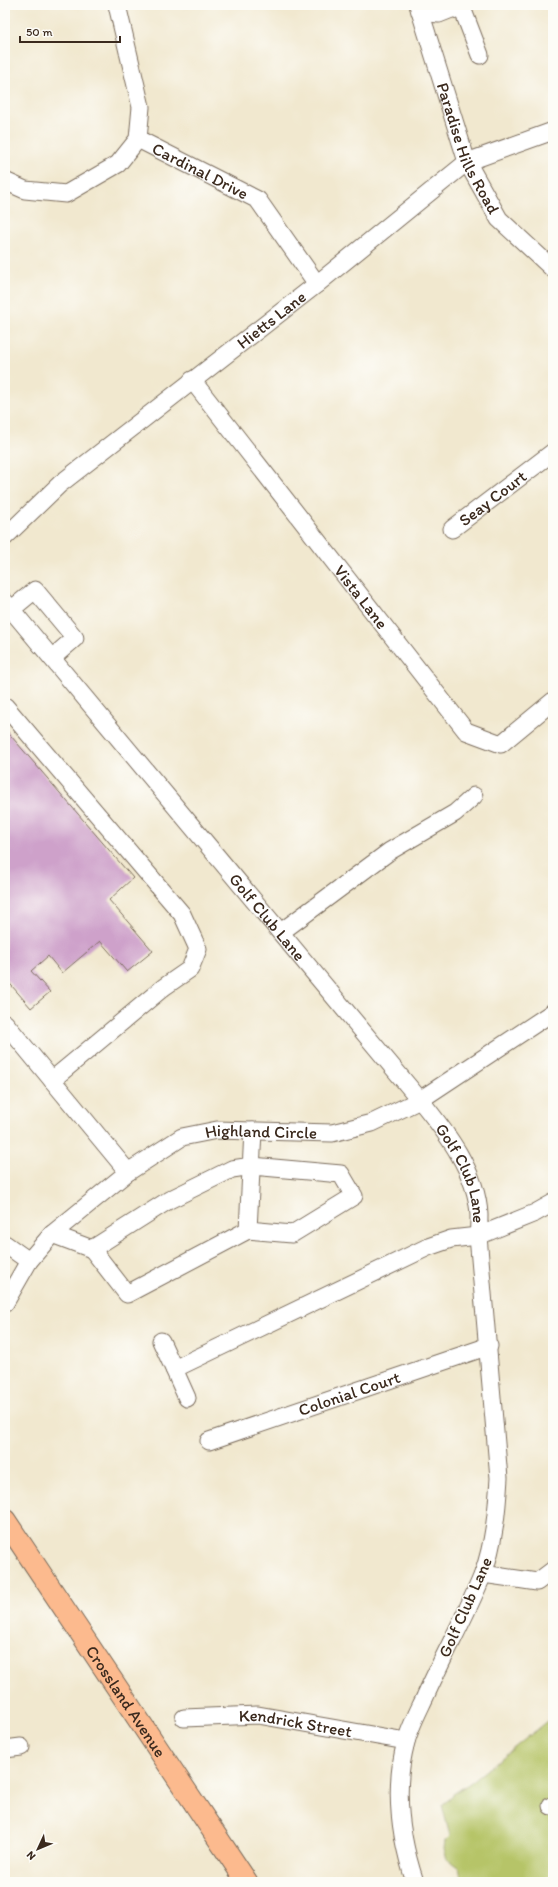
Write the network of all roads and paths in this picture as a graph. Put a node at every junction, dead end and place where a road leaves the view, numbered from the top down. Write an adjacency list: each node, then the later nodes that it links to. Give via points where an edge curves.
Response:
1 (117, 5): 5 (street, via 141,107)
2 (419, 8): 3 (street, via 439,14 454,8 464,13); 6 (street, Paradise Hills Road)
3 (480, 55)
4 (553, 131): 6 (street, Hietts Lane)
5 (138, 140): 7 (street, via 118,164 66,194 25,190); 9 (street, Cardinal Drive, via 258,200)
6 (466, 162): 8 (street, Paradise Hills Road, via 499,219); 9 (street, Hietts Lane)
7 (5, 181)
8 (553, 269)
9 (316, 284): 10 (street, Hietts Lane)
10 (192, 380): 13 (street, Hietts Lane, via 60,484); 16 (street, Vista Lane, via 466,730 501,744)
11 (553, 452): 12 (street, Seay Court)
12 (452, 529)
13 (5, 537)
14 (8, 606): 15 (street, Golf Club Lane); 15 (street, via 34,590 76,638)
15 (52, 658): 19 (street, Golf Club Lane)
16 (553, 702)
17 (5, 706): 22 (street, via 182,914 198,949 190,969 164,987)
18 (474, 796): 19 (street, via 455,813 390,851)
19 (280, 932): 23 (street, Golf Club Lane)
20 (553, 1012): 23 (street, Highland Circle)
21 (5, 1023): 22 (street)
22 (52, 1080): 26 (street)
23 (420, 1100): 24 (street, Highland Circle, via 372,1123 332,1133); 30 (street, Golf Club Lane, via 465,1166 479,1214)
24 (254, 1131): 25 (street); 26 (street, Highland Circle, via 217,1130 182,1137)
25 (252, 1166): 28 (street); 28 (street, via 341,1174 354,1196 292,1234); 32 (street, via 232,1169 169,1200)
26 (128, 1172): 29 (street, Highland Circle)
27 (553, 1203): 30 (street)
28 (248, 1230): 32 (street, via 127,1294)
29 (52, 1234): 32 (street); 33 (street, Highland Circle)
30 (478, 1236): 36 (street, Golf Club Lane); 37 (street, via 451,1239 428,1246)
31 (5, 1244): 33 (street)
32 (92, 1249)
33 (29, 1261): 34 (street, Highland Circle)
34 (5, 1303)
35 (161, 1341): 37 (street)
36 (489, 1346): 39 (street, Colonial Court); 42 (street, Golf Club Lane, via 499,1478 491,1549)
37 (174, 1369): 38 (street)
38 (186, 1398)
39 (209, 1440)
40 (5, 1520): 45 (main road, Crossland Avenue)
41 (553, 1570): 42 (street, via 537,1582)
42 (483, 1574): 44 (street, Golf Club Lane)
43 (184, 1718): 44 (street, Kendrick Street, via 258,1715)
44 (406, 1741): 46 (street, Golf Club Lane, via 400,1771 400,1814 407,1857)
45 (247, 1882)
46 (416, 1882)

